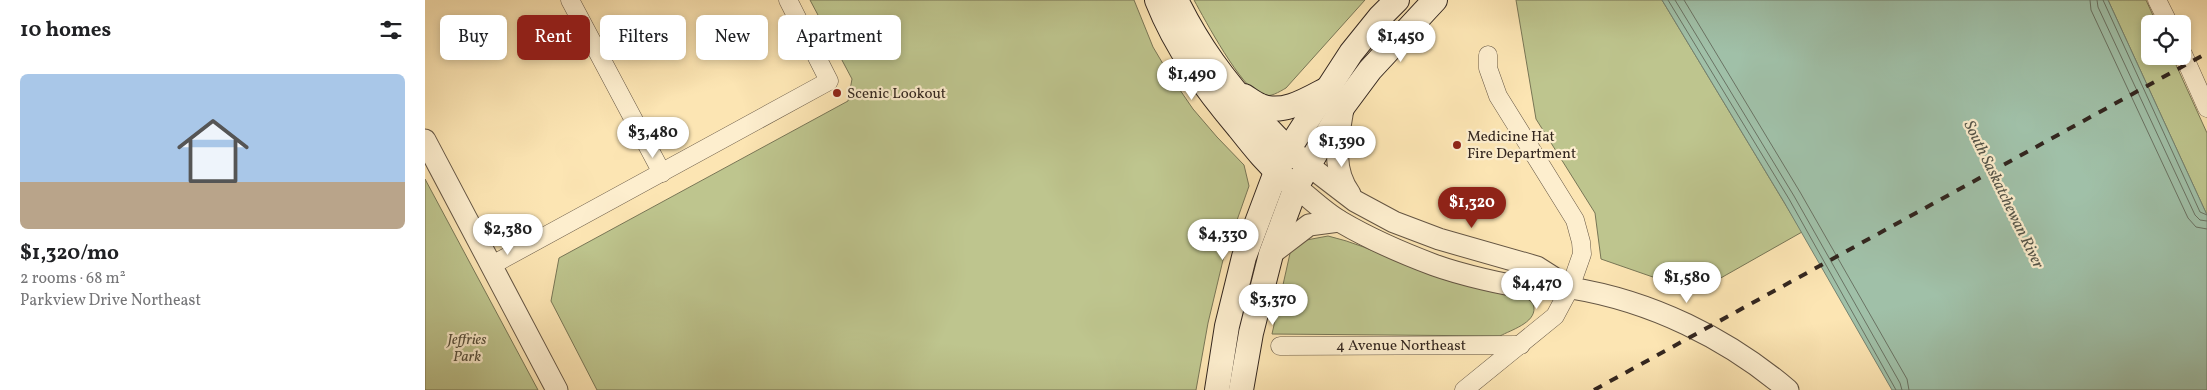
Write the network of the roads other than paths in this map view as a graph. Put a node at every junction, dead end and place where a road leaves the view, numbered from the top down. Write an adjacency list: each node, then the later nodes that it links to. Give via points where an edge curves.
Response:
1 (570, 0): 18 (street)
2 (788, 0): 18 (street, via 829,81)
3 (1157, 0): 17 (main road, via 1188,63)
4 (1176, 0): 11 (main road, via 1194,36)
5 (1397, 0): 12 (main road, via 1351,53)
6 (1435, 0): 12 (main road, via 1370,70)
7 (2157, 0): 8 (street)
8 (2164, 15)
9 (1488, 55): 24 (street, via 1488,68 1498,96 1575,220 1582,254)
10 (2188, 65): 13 (street)
11 (1230, 87): 12 (main road, via 1261,106 1279,109); 15 (main road)
12 (1336, 97): 15 (main road); 16 (main road); 20 (street, via 1338,168 1343,185)
13 (2207, 108)
14 (425, 140): 23 (street)
15 (1288, 150): 16 (main road); 17 (main road)
16 (1308, 165): 19 (main road); 20 (street)
17 (1276, 172): 19 (main road); 29 (main road, via 1244,257 1227,326)
18 (662, 173): 23 (street)
19 (1296, 187): 21 (street); 22 (main road)
20 (1355, 200): 24 (street, via 1393,222 1439,239 1537,267)
21 (1339, 221): 22 (street, via 1309,225); 24 (street, via 1384,245 1435,265 1532,288)
22 (1271, 254): 30 (main road, via 1251,333)
23 (492, 266): 28 (street)
24 (1570, 288): 25 (street, via 1555,316); 27 (street, via 1637,304 1695,327 1726,346)
25 (1521, 345): 26 (street, 4 Avenue Northeast); 31 (street)
26 (1280, 346)
27 (1777, 387)
28 (557, 390)
29 (1217, 390)
30 (1241, 390)
31 (1464, 390)

